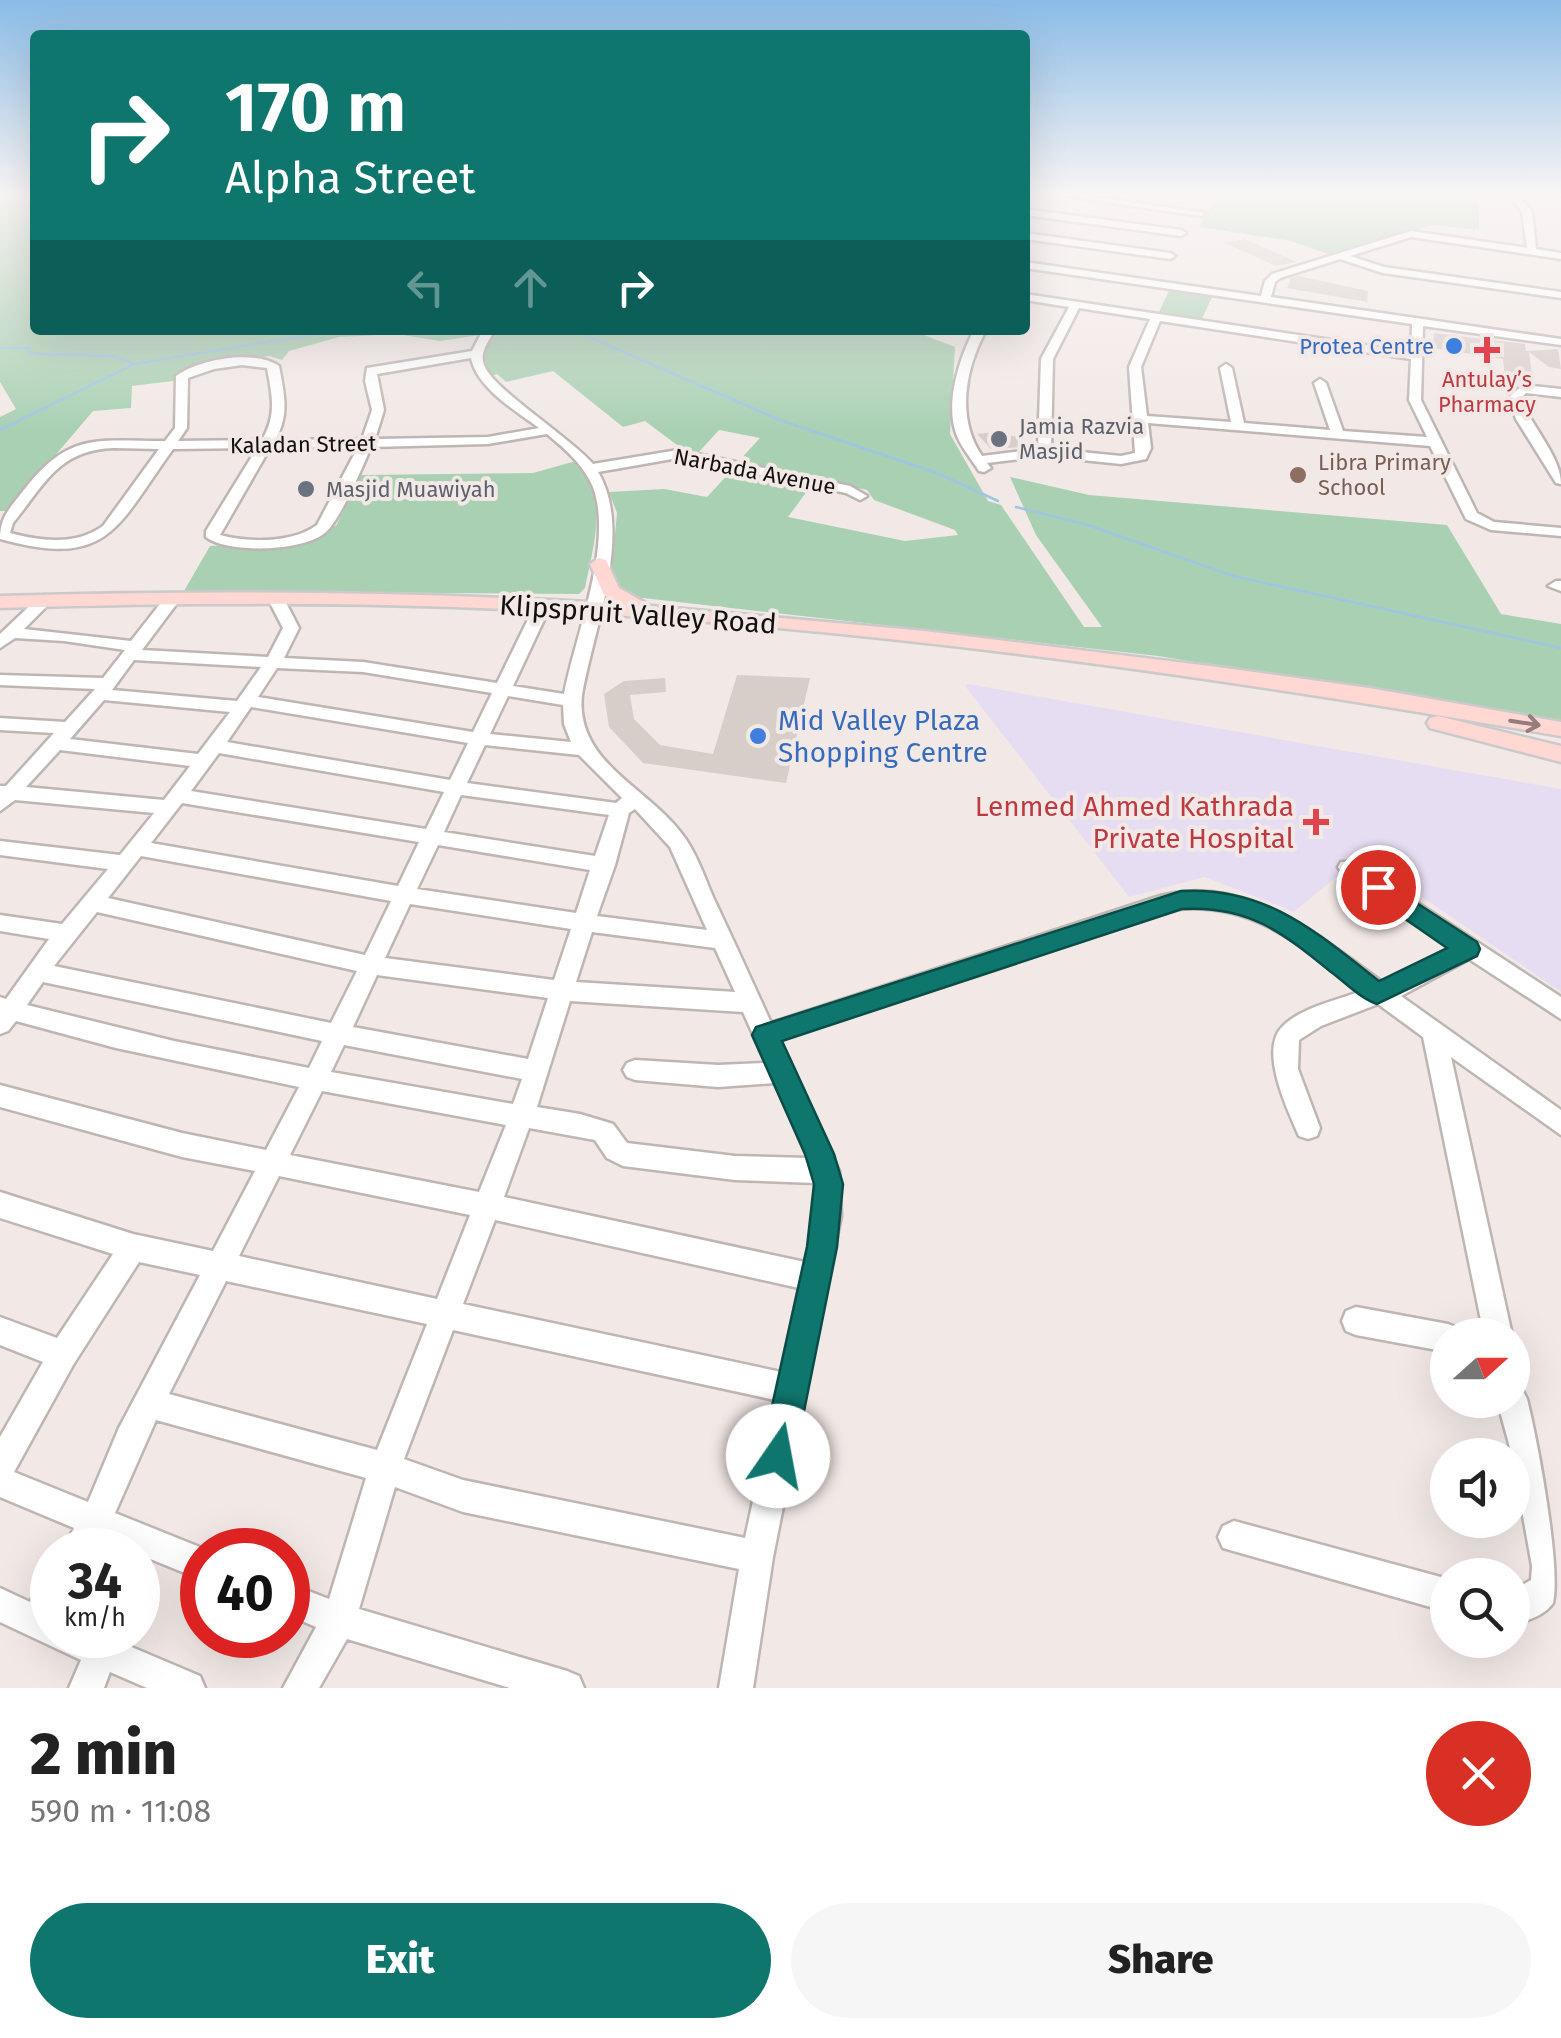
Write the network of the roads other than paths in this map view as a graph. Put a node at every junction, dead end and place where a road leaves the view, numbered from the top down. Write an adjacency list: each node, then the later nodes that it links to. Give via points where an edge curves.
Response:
1 (1089, 275): 5 (street)
2 (1161, 275): 5 (street)
3 (1284, 275): 8 (street, via 1274,278)
4 (1412, 275): 6 (street)
5 (1156, 284): 8 (street)
6 (1561, 294)
7 (1030, 298): 9 (street)
8 (1264, 299): 11 (street)
9 (1076, 304): 10 (street); 28 (street, via 1048,354)
10 (1156, 317): 16 (street); 20 (street, via 1135,367)
11 (1418, 322): 14 (street); 16 (street)
12 (486, 335): 15 (street)
13 (978, 335): 28 (street, via 959,421 982,464)
14 (1561, 342)
15 (476, 354): 22 (street, via 482,374); 25 (street, via 372,371 378,410)
16 (1414, 356): 24 (street, via 1415,400)
17 (1226, 368): 21 (street)
18 (1320, 383): 23 (street)
19 (1561, 393): 30 (street, via 1523,388 1515,397)
20 (1141, 419): 21 (street); 28 (street, via 1140,456)
21 (1238, 426): 23 (street)
22 (548, 430): 25 (street, Kaladan Street, via 498,441); 29 (street)
23 (1338, 435): 24 (street)
24 (1435, 442): 32 (street, via 1468,511 1490,526)
25 (364, 443): 26 (street, Kaladan Street); 26 (street, via 315,536 214,539)
26 (266, 444): 27 (street, Kaladan Street); 27 (street, via 281,414 273,366 260,360 182,376 181,428)
27 (169, 445): 27 (street, Kaladan Street, via 98,538 67,544 2,534 60,459 86,448)
28 (1044, 452)
29 (590, 469): 31 (street, Narbada Avenue, via 678,454); 33 (street, via 606,504)
30 (1561, 480)
31 (860, 496)
32 (1561, 532)
33 (600, 564): 39 (street); 40 (main road, via 614,593)
34 (173, 598): 35 (main road, Klipspruit Valley Road); 36 (main road, Klipspruit Valley Road); 42 (street)
35 (276, 599): 38 (main road, Klipspruit Valley Road); 43 (street, via 290,634)
36 (45, 600): 37 (main road, Klipspruit Valley Road); 41 (street)
37 (0, 602)
38 (544, 605): 39 (main road, Klipspruit Valley Road); 47 (street)
39 (590, 609): 40 (main road, Klipspruit Valley Road); 48 (street)
40 (659, 614): 45 (main road, Klipspruit Valley Road, via 932,637)
41 (5, 638): 42 (street, via 64,636)
42 (133, 651): 43 (street); 46 (street)
43 (274, 661): 47 (street); 49 (street)
44 (0, 680): 46 (street)
45 (1273, 682): 51 (main road, Klipspruit Valley Road, one-way to 51); 56 (main road, Klipspruit Valley Road)
46 (104, 689): 49 (street); 52 (street)
47 (502, 690): 48 (street); 53 (street)
48 (572, 701): 54 (street)
49 (244, 704): 53 (street); 55 (street)
50 (0, 724): 52 (street)
51 (1561, 729)
52 (62, 736): 55 (street); 58 (street)
53 (481, 740): 54 (street); 57 (street)
54 (584, 748): 60 (street)
55 (208, 754): 57 (street); 59 (street)
56 (1561, 754)
57 (458, 788): 60 (street); 61 (street)
58 (3, 796): 59 (street)
59 (172, 802): 61 (street); 63 (street)
60 (628, 803): 64 (street); 71 (street, via 679,844)
61 (432, 839): 64 (street); 66 (street)
62 (0, 848): 63 (street)
63 (130, 856): 66 (street); 67 (street)
64 (605, 866): 69 (street)
65 (1348, 866): 72 (street)
66 (404, 897): 69 (street); 73 (street)
67 (95, 903): 70 (street); 73 (street)
68 (0, 923): 70 (street)
69 (586, 925): 71 (street); 75 (street)
70 (66, 933): 74 (street)
71 (723, 940): 77 (street)
72 (1468, 949): 76 (street); 78 (street)
73 (371, 965): 75 (street); 80 (street)
74 (40, 972): 79 (street); 80 (street)
75 (564, 991): 77 (street); 84 (street)
76 (1377, 994): 81 (street); 82 (street, via 1285,924 1238,902 1204,897 1161,904); 90 (street, via 1296,1028 1285,1042)
77 (752, 1003): 82 (street)
78 (1561, 1010)
79 (4, 1013): 86 (street)
80 (337, 1034): 84 (street); 86 (street)
81 (1434, 1034): 89 (street); 99 (street)
82 (766, 1035): 85 (street)
83 (635, 1070): 85 (street)
84 (536, 1071): 88 (street)
85 (782, 1072): 92 (street)
86 (316, 1079): 88 (street); 91 (street)
87 (0, 1096): 91 (street)
88 (521, 1118): 92 (street, via 600,1131 623,1154); 94 (street)
89 (1561, 1124)
90 (1308, 1128)
91 (271, 1164): 94 (street); 96 (street)
92 (826, 1171): 97 (street, via 828,1216)
93 (0, 1205): 95 (street)
94 (489, 1206): 97 (street); 98 (street)
95 (133, 1246): 96 (street); 103 (street)
96 (219, 1266): 98 (street); 105 (street)
97 (816, 1278): 104 (street)
98 (445, 1316): 104 (street); 108 (street)
99 (1494, 1318)
100 (1356, 1321): 102 (street)
101 (0, 1331): 103 (street)
102 (1430, 1335)
103 (63, 1354): 107 (street)
104 (792, 1389): 114 (street)
105 (150, 1404): 108 (street); 110 (street)
106 (1516, 1418): 116 (street, via 1548,1561 1541,1594)
107 (0, 1468)
108 (386, 1468): 114 (street, via 463,1496); 120 (street)
109 (0, 1482): 110 (street)
110 (96, 1520): 111 (street); 113 (street)
111 (91, 1528)
112 (1234, 1538): 115 (street)
113 (180, 1555)
114 (757, 1557): 127 (street)
115 (1430, 1591)
116 (1530, 1603)
117 (0, 1605): 119 (street)
118 (310, 1608): 120 (street)
119 (30, 1614)
120 (339, 1620): 125 (street); 126 (street)
121 (99, 1658): 123 (street)
122 (116, 1658): 124 (street)
123 (86, 1688)
124 (188, 1688)
125 (300, 1688)
126 (567, 1688)
127 (736, 1688)

